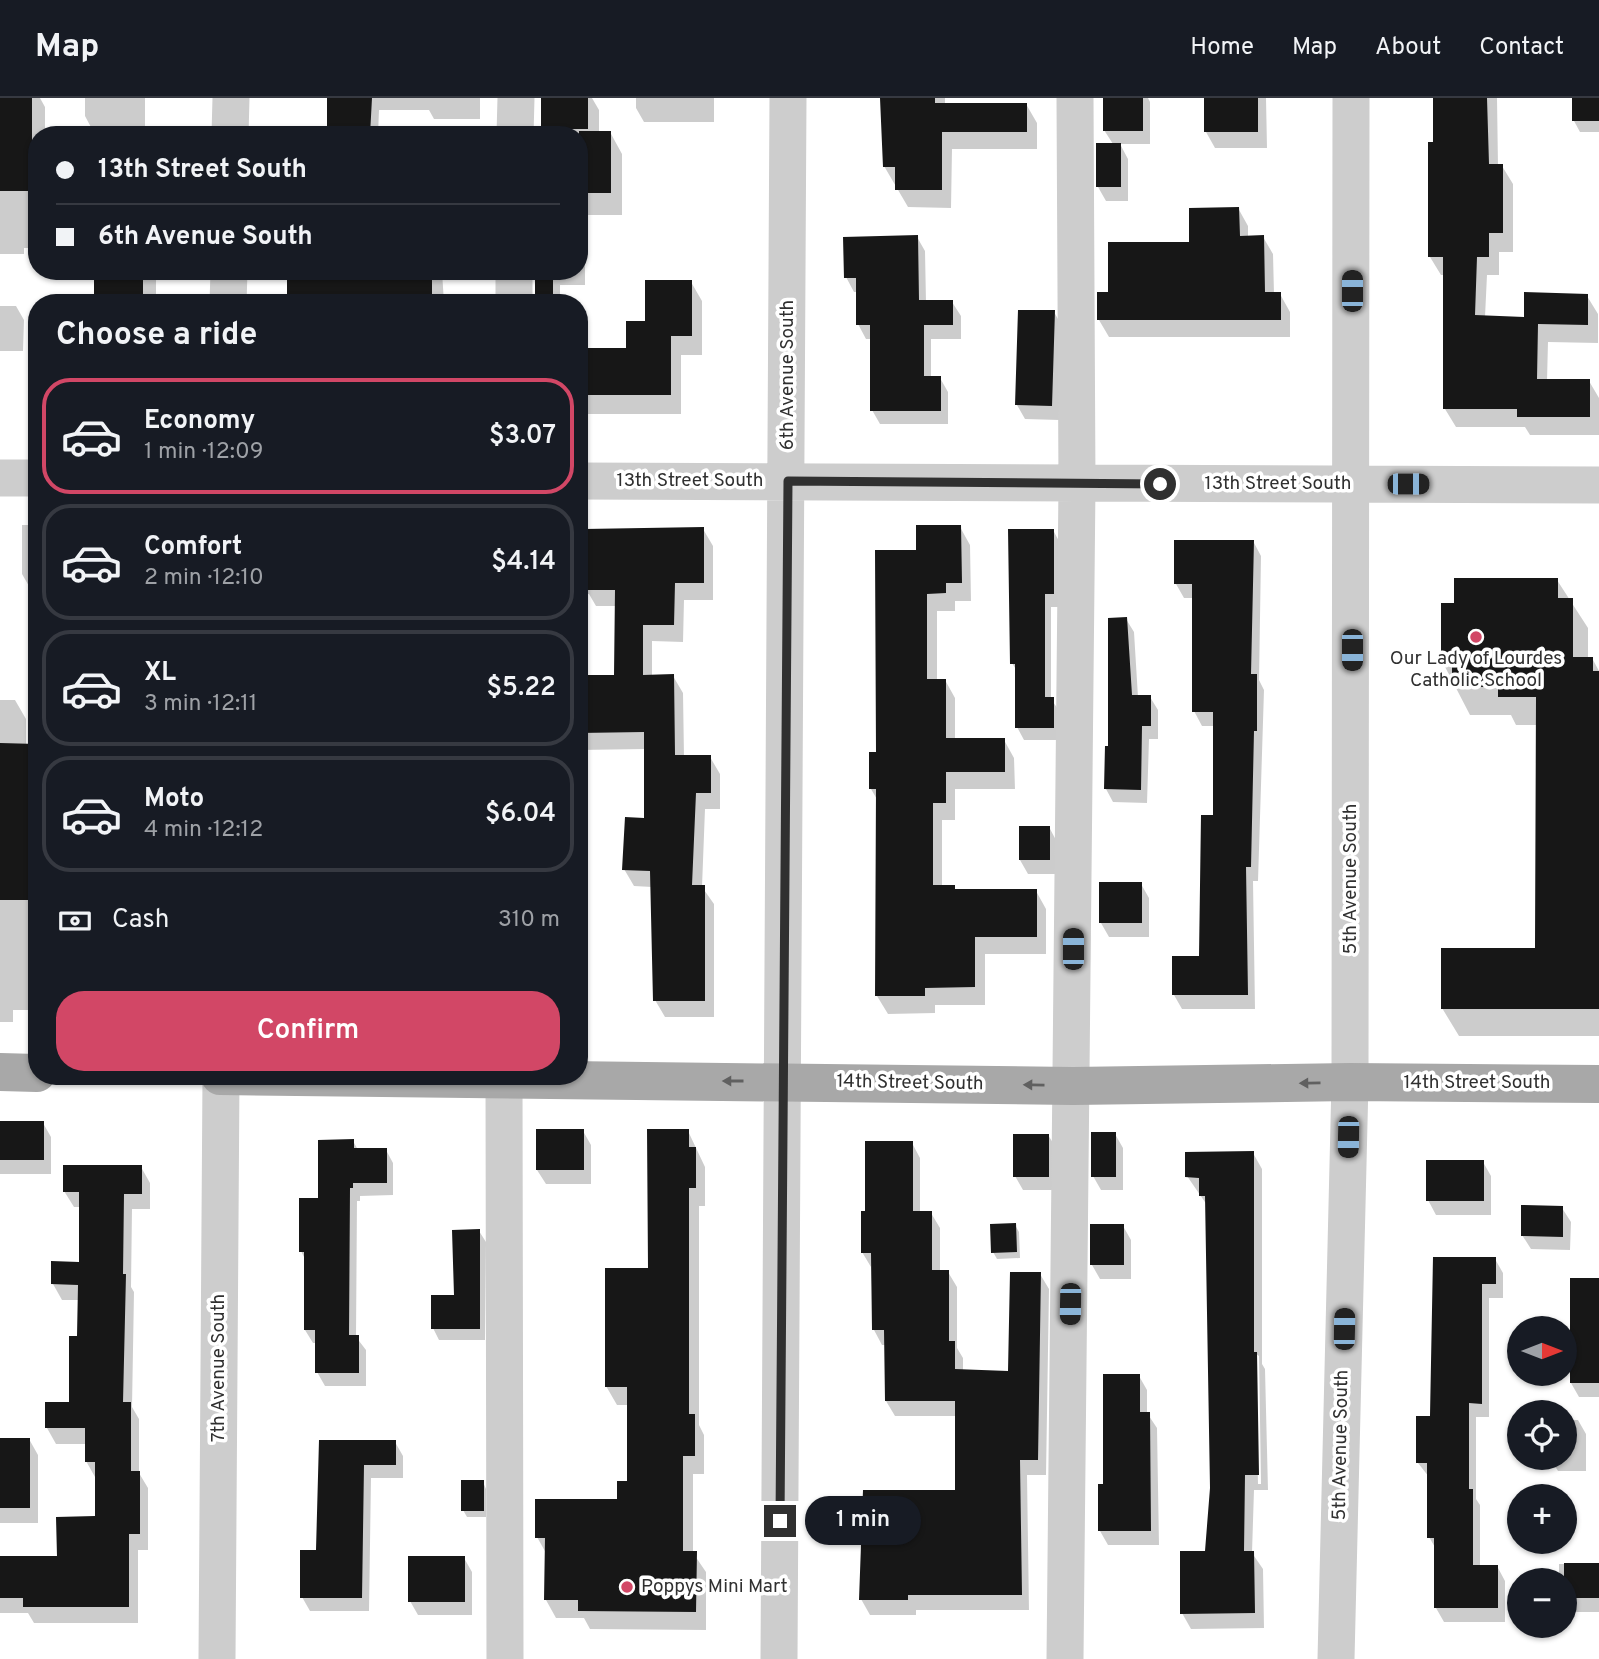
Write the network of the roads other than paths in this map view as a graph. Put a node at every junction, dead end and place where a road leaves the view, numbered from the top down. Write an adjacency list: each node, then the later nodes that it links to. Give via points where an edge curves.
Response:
1 (231, 98): 6 (street)
2 (516, 98): 7 (street)
3 (788, 98): 11 (street, 6th Avenue South)
4 (1075, 98): 12 (street)
5 (1352, 98): 13 (street, 5th Avenue South)
6 (230, 126)
7 (515, 126)
8 (0, 478): 9 (street)
9 (28, 478)
10 (588, 481): 11 (street, 13th Street South)
11 (788, 481): 12 (street, 13th Street South); 18 (street, 6th Avenue South)
12 (1077, 484): 13 (street, 13th Street South); 23 (street)
13 (1353, 484): 14 (street, 13th Street South); 19 (street, 5th Avenue South)
14 (1599, 485)
15 (0, 1072): 16 (main road)
16 (28, 1073)
17 (588, 1079): 18 (main road, 14th Street South, one-way to 17)
18 (783, 1080): 23 (main road, 14th Street South, one-way to 18); 26 (street, 6th Avenue South)
19 (1350, 1083): 20 (main road, 14th Street South); 23 (main road, 14th Street South, one-way to 23); 28 (street, 5th Avenue South)
20 (1599, 1084)
21 (221, 1085): 24 (street, 7th Avenue South)
22 (504, 1085): 25 (street)
23 (1073, 1086): 27 (street)
24 (217, 1659)
25 (505, 1659)
26 (779, 1659)
27 (1065, 1659)
28 (1336, 1659)

